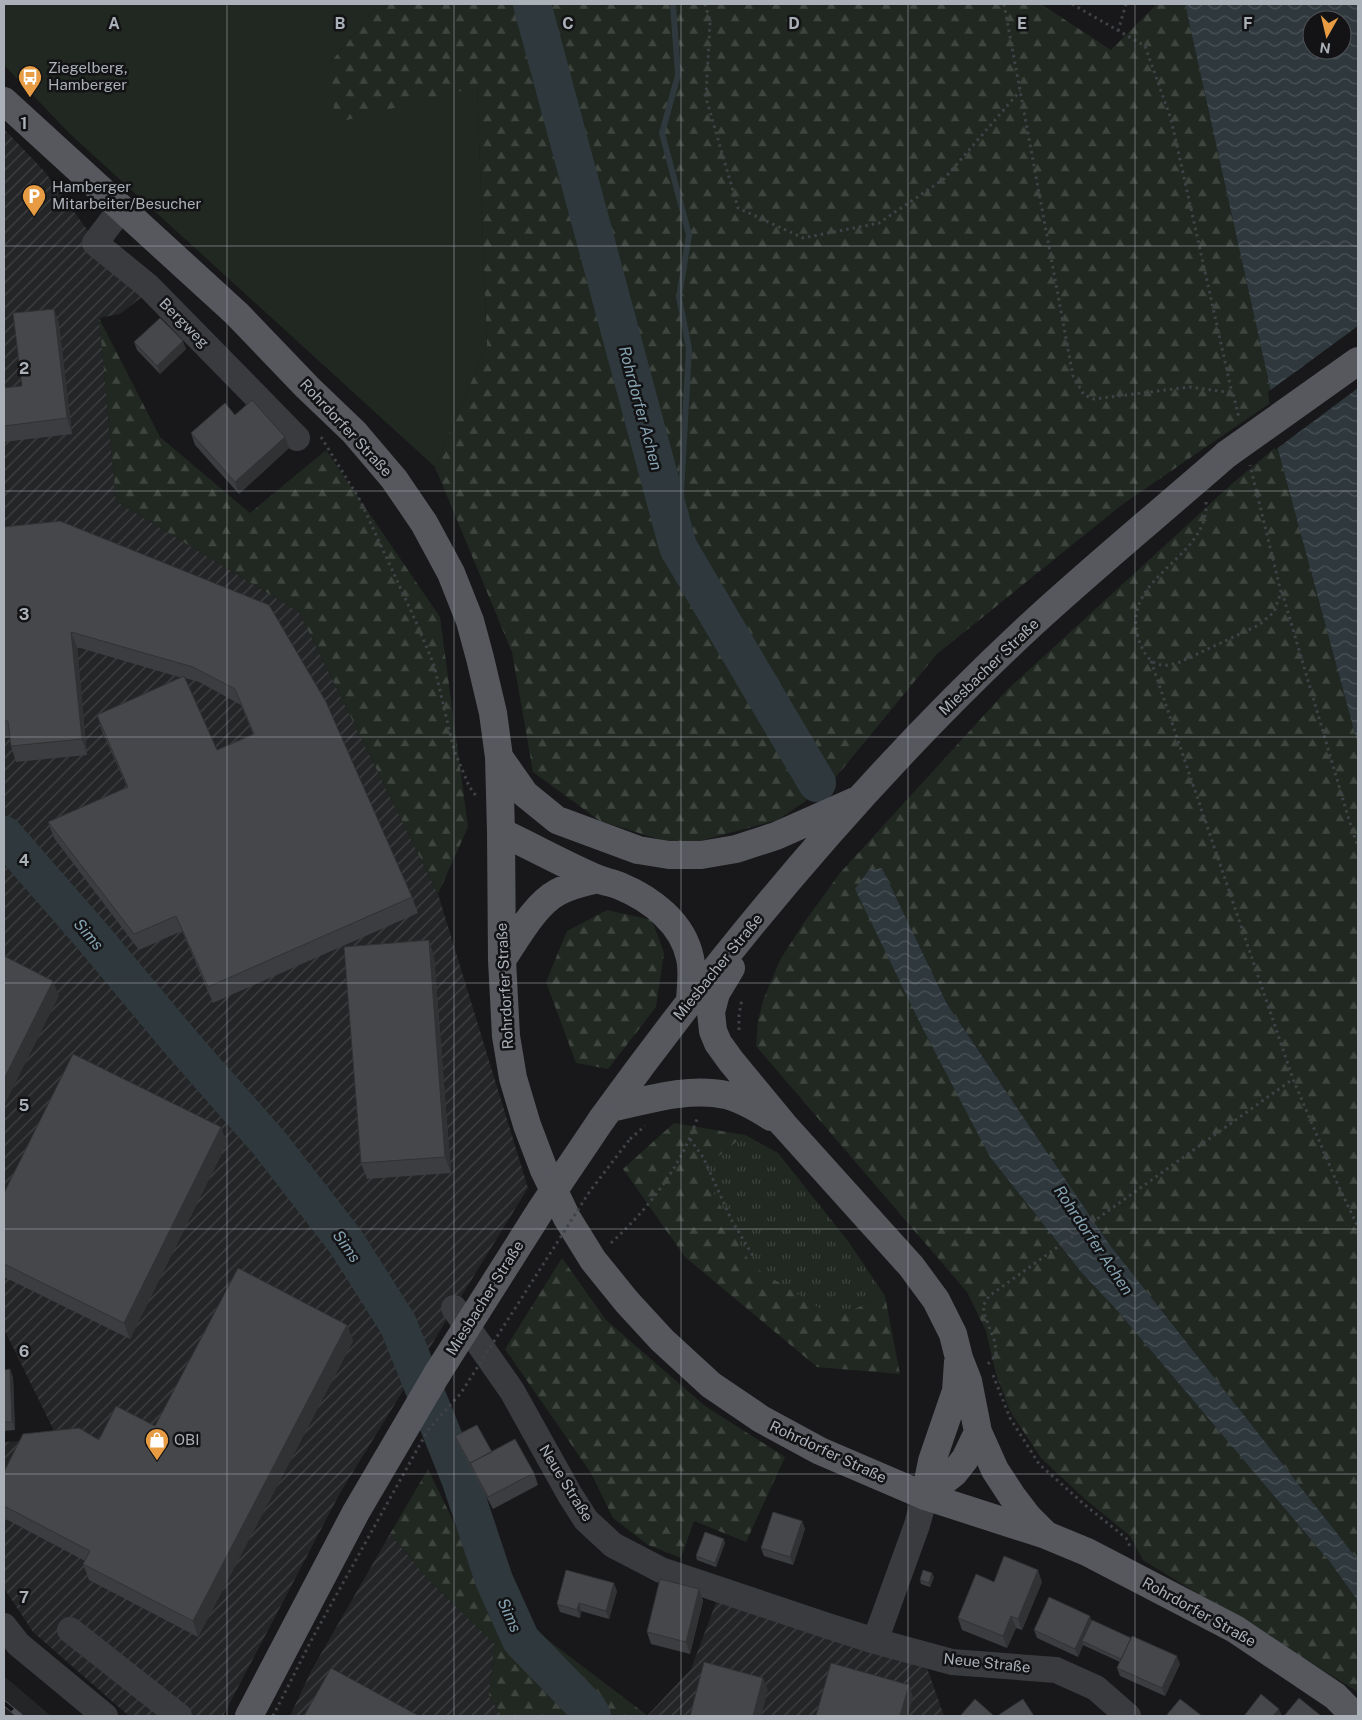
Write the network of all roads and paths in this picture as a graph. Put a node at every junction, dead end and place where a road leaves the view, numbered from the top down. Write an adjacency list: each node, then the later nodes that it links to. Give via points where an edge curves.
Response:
1 (705, 4): 6 (path, via 710,21 706,98 738,208 803,238 879,223 944,179)
2 (1004, 4): 6 (path)
3 (1072, 4): 5 (path)
4 (1126, 4): 5 (path)
5 (1118, 31): 10 (path, via 1145,46 1171,119)
6 (1020, 90): 10 (path, via 1073,376 1084,395 1094,399 1190,387)
7 (4, 101): 8 (main road, Rohrdorfer Straße)
8 (121, 209): 12 (street, Bergweg, via 95,243 148,286); 17 (main road, Rohrdorfer Straße, via 237,314 354,432 394,479 424,523 451,573 470,621)
9 (1358, 361): 13 (main road, Miesbacher Straße, bridge)
10 (1232, 393): 11 (path)
11 (1240, 422)
12 (307, 435): 19 (path, via 360,500 434,665 454,750 469,786)
13 (1238, 456): 15 (path); 18 (main road, Miesbacher Straße, via 1033,622 939,715)
14 (1199, 506): 16 (path, via 1206,499 1203,525 1186,549 1149,587 1137,607 1138,640)
15 (1281, 592): 16 (path, via 1274,612 1260,625 1180,662 1167,666); 22 (path)
16 (1151, 661): 29 (path)
17 (499, 757): 20 (main road, via 525,794); 21 (main road, Rohrdorfer Straße)
18 (861, 799): 20 (main road, via 776,836 736,849 701,855 669,855 638,850); 23 (main road, Miesbacher Straße)
19 (480, 801)
20 (557, 820): 21 (main road, via 521,817)
21 (501, 825): 24 (main road); 25 (main road, Rohrdorfer Straße)
22 (1358, 847)
23 (790, 878): 27 (main road, Miesbacher Straße); 32 (main road, via 780,907 735,962 716,993 711,1012 718,1043)
24 (598, 879): 25 (main road, via 575,884 542,904); 27 (main road, via 621,886 657,907 679,931 690,956)
25 (502, 960): 37 (main road, Rohrdorfer Straße, via 506,1036 516,1088 544,1170 567,1218)
26 (743, 993): 28 (path)
27 (690, 1000): 30 (main road, Miesbacher Straße)
28 (739, 1033)
29 (1293, 1079): 35 (path); 40 (path, via 989,1296 983,1306 984,1316 995,1342 996,1355)
30 (606, 1114): 32 (main road, via 688,1093 718,1094 744,1102); 49 (main road, Miesbacher Straße, bridge, via 437,1374 356,1512)
31 (698, 1115): 34 (path)
32 (783, 1124): 39 (main road, via 911,1266 936,1300 953,1334)
33 (630, 1139): 50 (path, bridge, via 590,1191 461,1393 428,1430)
34 (690, 1139): 36 (path, via 703,1157 731,1219); 37 (path, via 649,1205)
35 (1358, 1227)
36 (754, 1256)
37 (593, 1260): 42 (main road, Rohrdorfer Straße, via 662,1340 711,1385 761,1419 820,1451)
38 (454, 1308): 46 (street, Neue Straße, via 512,1391 586,1520 613,1545 661,1570)
39 (959, 1358): 41 (main road, via 968,1381); 42 (main road, via 956,1392 932,1461)
40 (988, 1364)
41 (978, 1432): 42 (main road, via 954,1473); 43 (main road, via 995,1470 1012,1496)
42 (925, 1496): 43 (main road, Rohrdorfer Straße); 46 (street, via 918,1525)
43 (1046, 1535): 52 (main road, Rohrdorfer Straße, via 1087,1552 1235,1629 1335,1696)
44 (4, 1626): 47 (street, via 18,1644)
45 (70, 1630): 48 (street)
46 (875, 1641): 51 (street, Neue Straße, via 952,1662 1056,1670 1096,1688)
47 (105, 1716)
48 (179, 1716)
49 (249, 1716)
50 (273, 1716)
51 (1128, 1716)
52 (1355, 1716)

